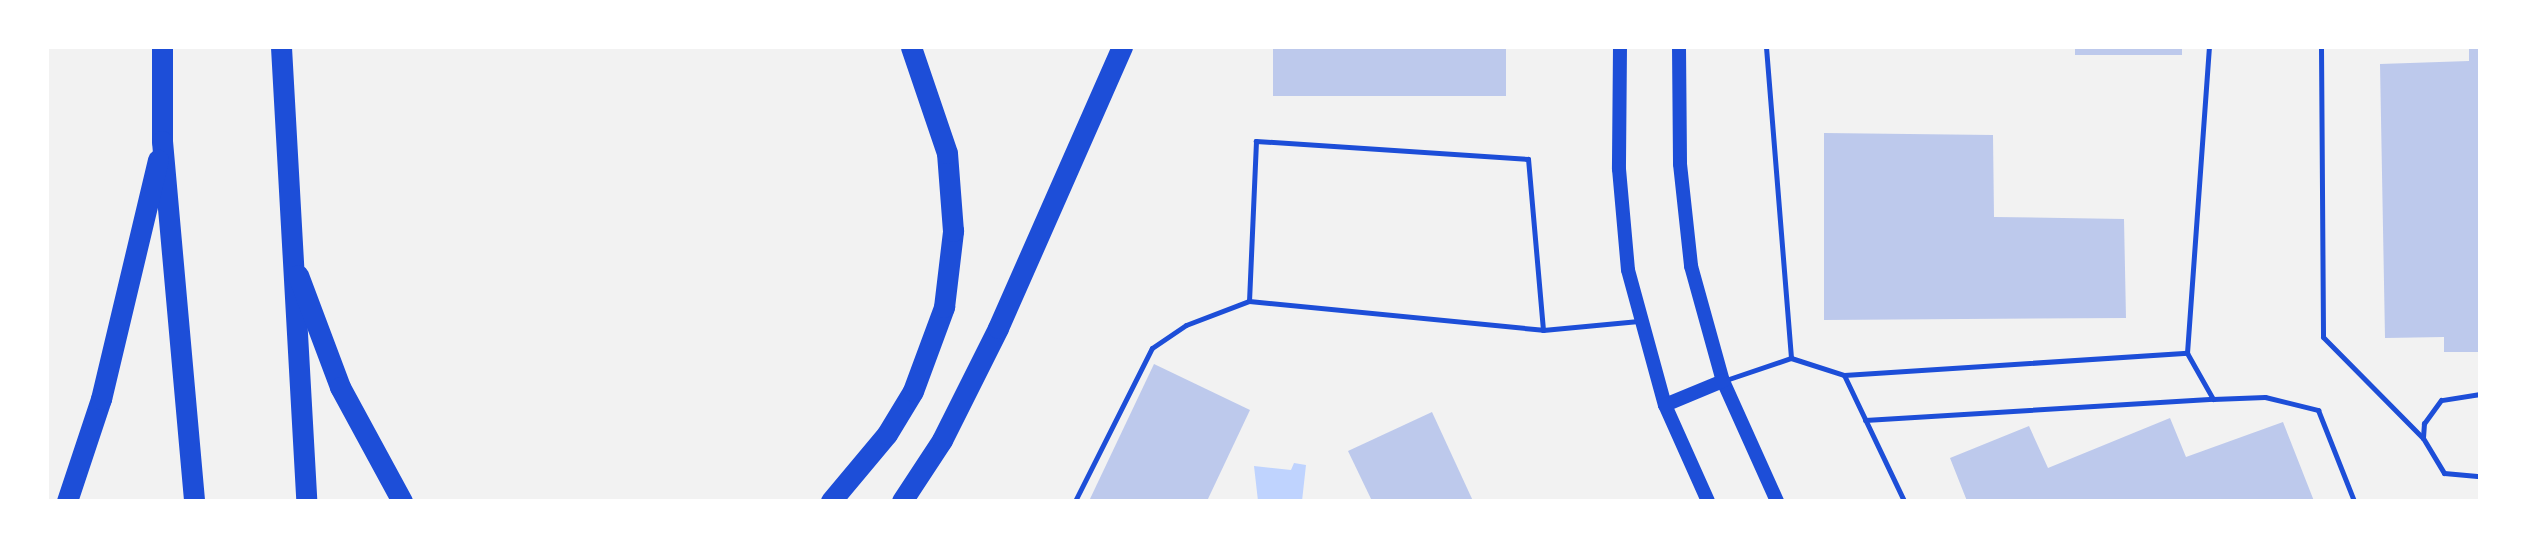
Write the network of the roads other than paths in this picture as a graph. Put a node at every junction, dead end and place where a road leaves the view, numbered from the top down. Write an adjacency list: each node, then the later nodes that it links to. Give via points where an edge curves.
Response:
1 (162, 47): 10 (highway)
2 (281, 47): 11 (highway)
3 (911, 47): 29 (highway, via 947,153 953,231 944,307 913,391 887,434)
4 (1122, 47): 30 (highway, via 998,328 942,440)
5 (1620, 47): 13 (main road, via 1622,222)
6 (1679, 47): 18 (main road, via 1680,164 1690,266)
7 (1766, 47): 16 (lane)
8 (2209, 47): 15 (lane)
9 (2321, 47): 23 (lane, via 2323,337)
10 (162, 141): 25 (highway, via 101,399); 26 (highway)
11 (290, 253): 27 (highway); 28 (highway, via 340,387)
12 (1248, 301): 14 (lane); 14 (lane, via 1256,141 1528,159); 31 (lane, via 1186,325 1152,348)
13 (1639, 321): 14 (lane); 21 (main road)
14 (1543, 330)
15 (2186, 353): 17 (lane); 20 (lane)
16 (1791, 358): 17 (lane); 18 (lane)
17 (1843, 376): 22 (lane)
18 (1723, 381): 21 (main road); 33 (main road)
19 (2480, 394): 23 (lane, via 2441,400 2424,423)
20 (2213, 399): 22 (lane); 35 (lane, via 2265,397 2318,410)
21 (1665, 405): 32 (main road)
22 (1865, 420): 34 (lane)
23 (2423, 438): 24 (lane, via 2444,473)
24 (2480, 476)
25 (67, 501)
26 (194, 501)
27 (306, 501)
28 (402, 501)
29 (831, 501)
30 (902, 501)
31 (1075, 501)
32 (1708, 501)
33 (1777, 501)
34 (1904, 501)
35 (2354, 501)

